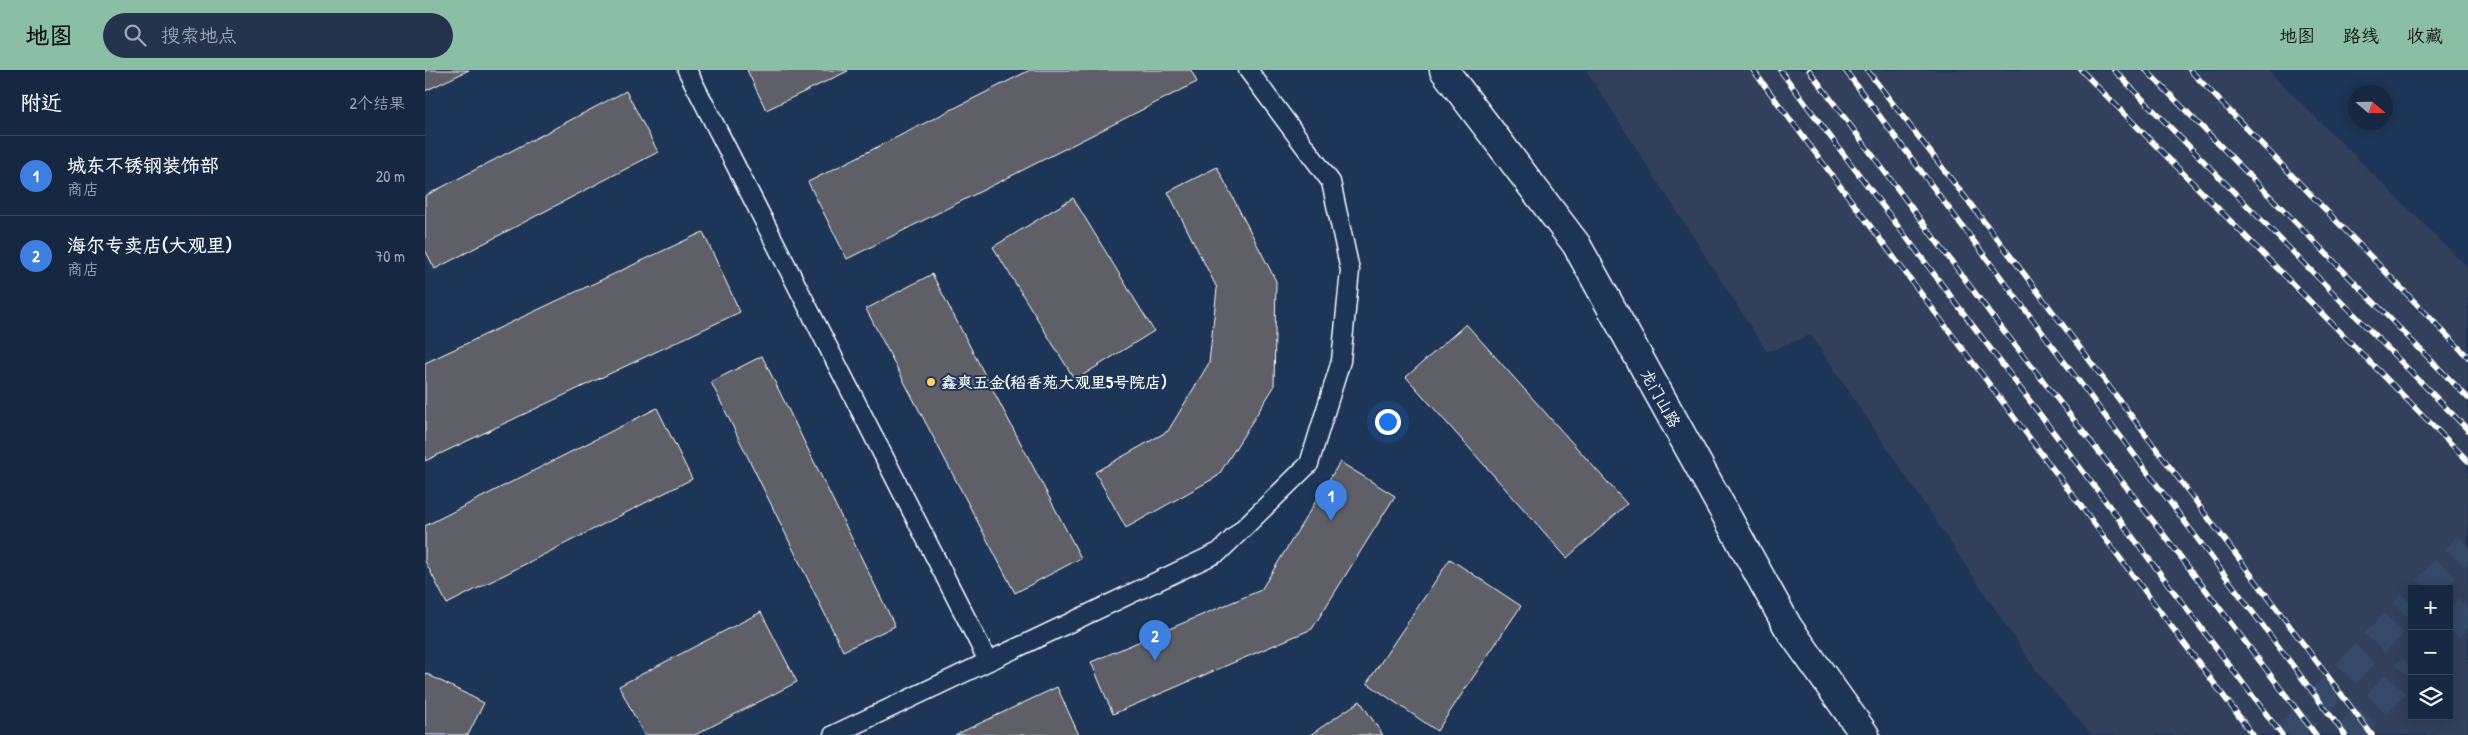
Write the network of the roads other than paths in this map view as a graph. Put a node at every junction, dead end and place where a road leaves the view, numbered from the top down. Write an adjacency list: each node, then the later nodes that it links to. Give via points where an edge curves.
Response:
1 (687, 70): 4 (lane)
2 (1248, 70): 4 (lane, via 1331,182 1350,270 1341,360 1309,464 1219,552)
3 (1444, 70): 6 (street, 龙门山路, via 1576,244 1788,628)
4 (988, 661): 5 (lane)
5 (833, 735)
6 (1865, 735)

